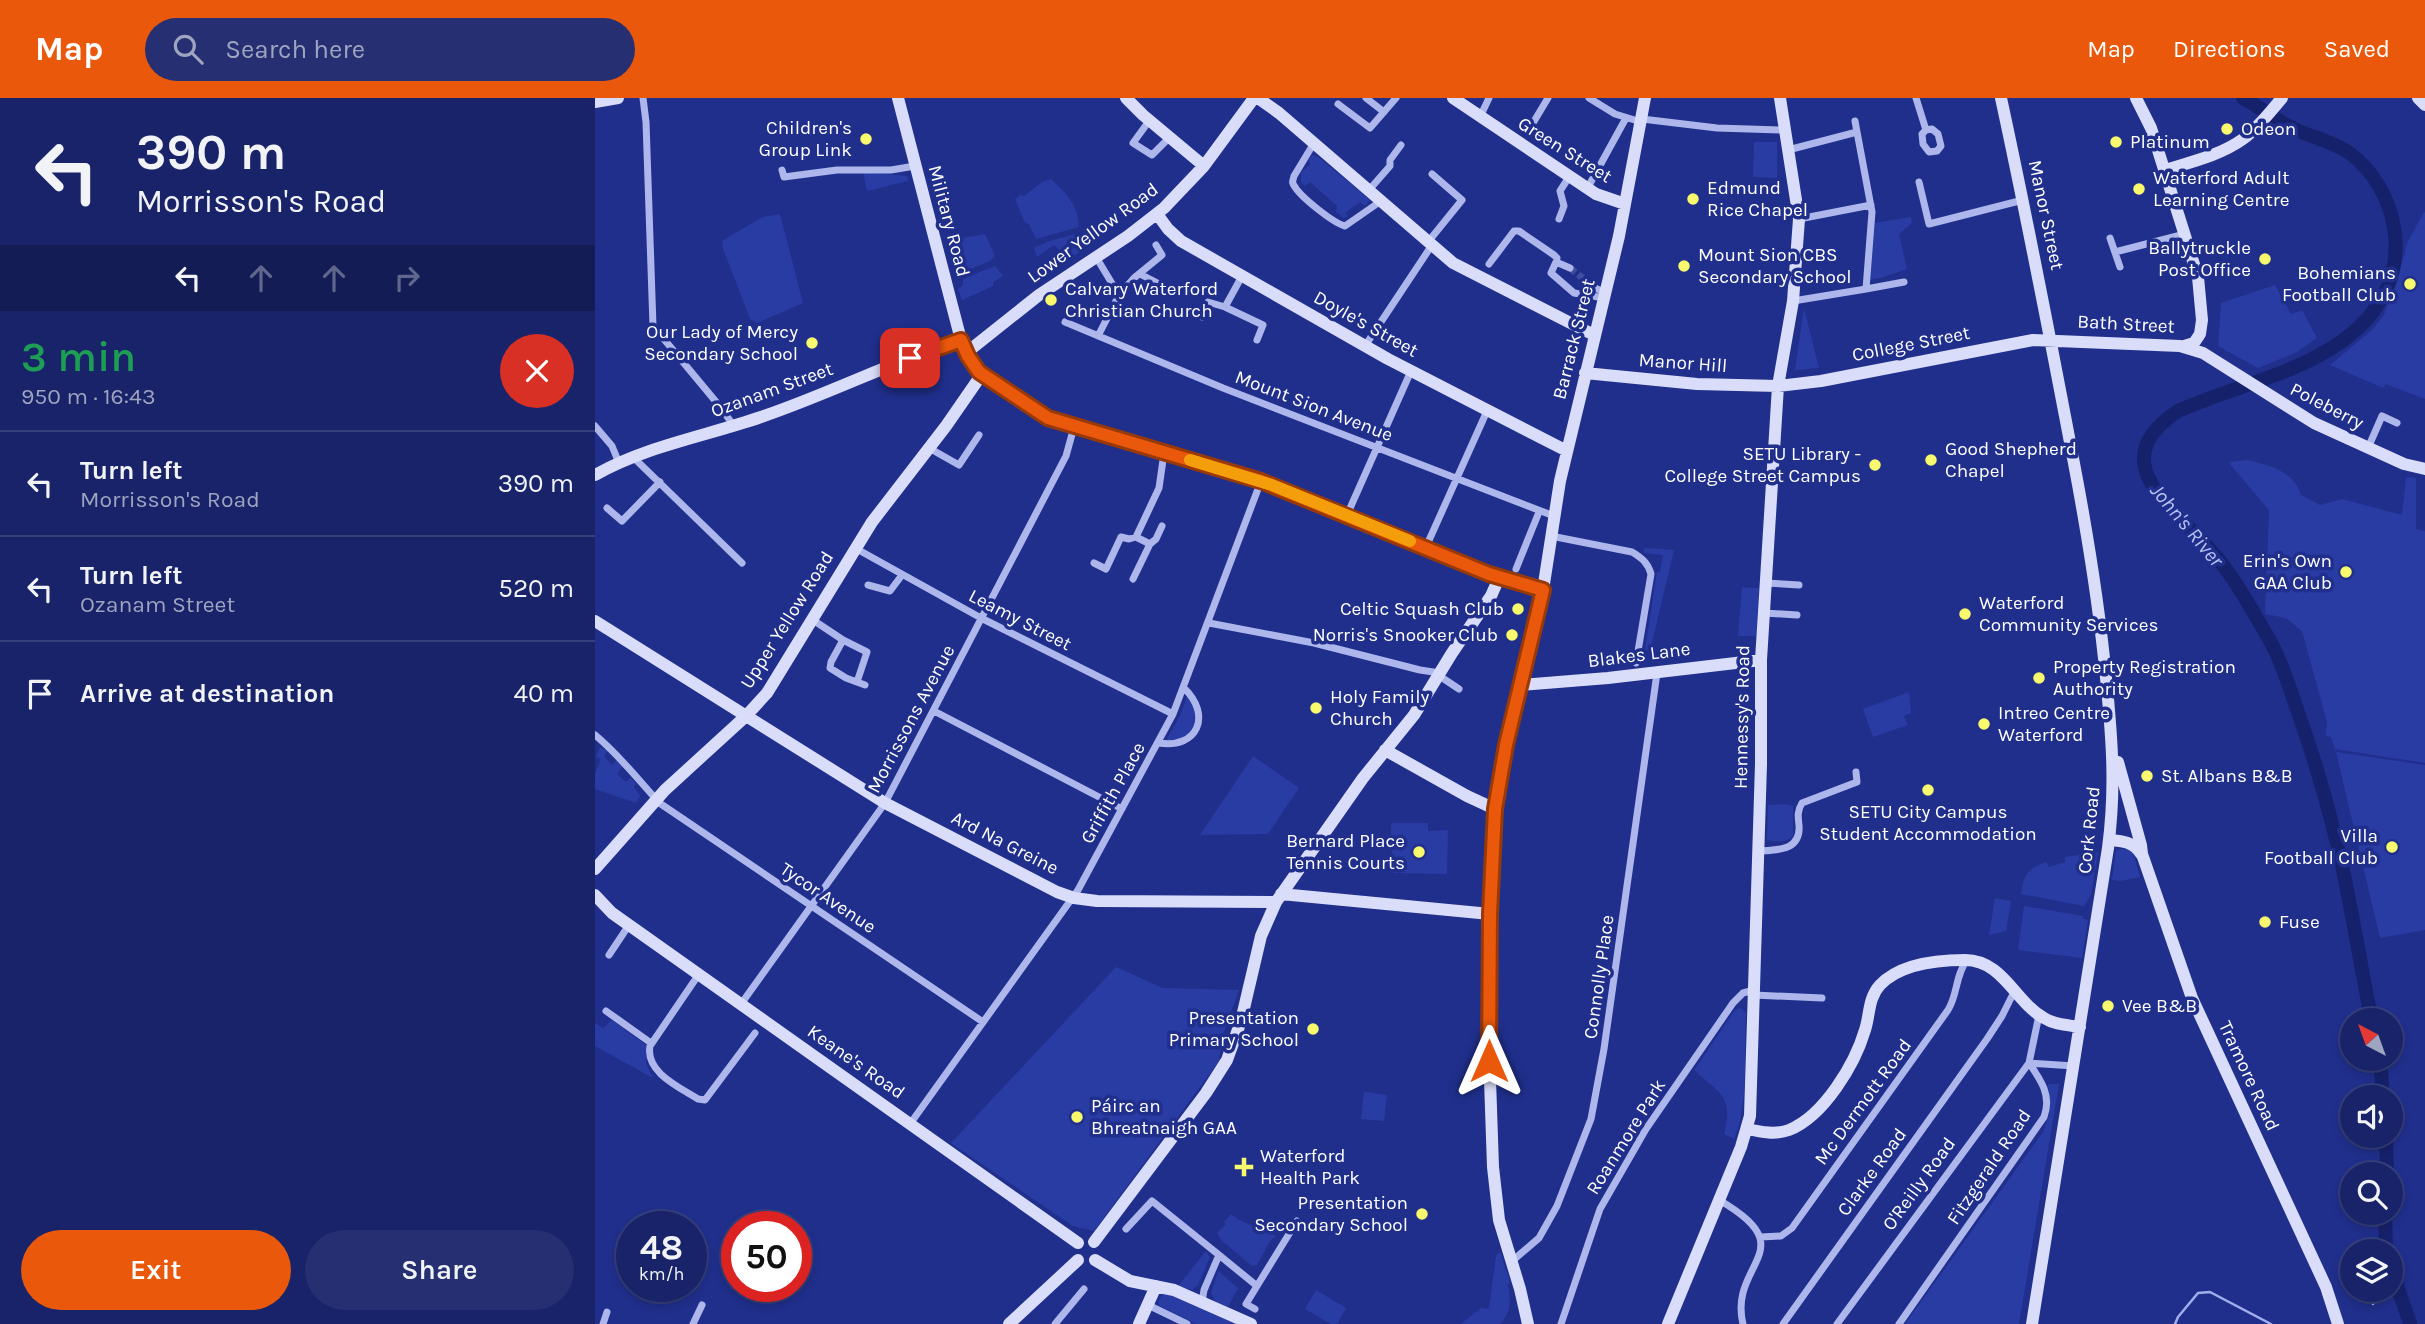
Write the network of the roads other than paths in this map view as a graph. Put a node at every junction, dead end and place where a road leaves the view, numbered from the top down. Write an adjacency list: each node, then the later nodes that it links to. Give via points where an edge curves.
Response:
1 (618, 98): 18 (street)
2 (643, 98): 90 (street, via 654,328)
3 (898, 98): 36 (street, Military Road)
4 (1126, 98): 26 (street)
5 (1256, 98): 33 (street); 37 (street, Lower Yellow Road)
6 (1366, 98): 22 (street)
7 (1396, 98): 22 (street)
8 (1453, 98): 23 (street, Green Street)
9 (1489, 98): 23 (street)
10 (1548, 98): 28 (street)
11 (1589, 98): 24 (street)
12 (1645, 98): 25 (street, Barrack Street)
13 (1780, 98): 29 (street, Hennessy's Road)
14 (1916, 98): 30 (street)
15 (2001, 98): 45 (street, Manor Street)
16 (2136, 98): 39 (street)
17 (2418, 98): 21 (street)
18 (595, 102)
19 (2278, 102): 39 (street, via 2246,137)
20 (1338, 104): 22 (street, via 1370,128)
21 (2425, 105)
22 (1384, 112)
23 (1479, 118): 41 (street, Green Street)
24 (1626, 118): 25 (street); 43 (street)
25 (1641, 120): 29 (street); 47 (street, Barrack Street)
26 (1149, 121): 32 (street); 32 (street, via 1133,143 1152,155)
27 (1855, 121): 31 (street)
28 (1533, 123)
29 (1784, 130): 35 (street, Hennessy's Road)
30 (1926, 130)
31 (1857, 132): 35 (street); 48 (street)
32 (1170, 138): 37 (street)
33 (1314, 143): 44 (street); 46 (street, via 1292,182 1295,188 1345,226)
34 (1401, 145): 44 (street)
35 (1788, 150): 51 (street, Hennessy's Road)
36 (915, 166): 38 (street, via 784,177); 81 (street, Military Road)
37 (1203, 166): 49 (street, Lower Yellow Road)
38 (782, 170)
39 (2165, 170): 52 (street)
40 (1432, 174): 54 (street, via 1462,200)
41 (1569, 177): 43 (street, Green Street); 50 (street, via 1560,191 1564,206)
42 (1919, 182): 45 (street, via 1929,224)
43 (1587, 189): 47 (street, Green Street)
44 (1369, 191): 46 (street)
45 (2023, 200): 77 (street, Manor Street)
46 (1381, 201): 54 (street)
47 (1625, 204): 69 (street, Barrack Street)
48 (1871, 205): 51 (street); 67 (street)
49 (1157, 214): 57 (street, Lower Yellow Road); 63 (street, Doyle's Street, via 1181,241)
50 (1559, 219)
51 (1799, 219): 70 (street, Hennessy's Road)
52 (2186, 234): 56 (street); 74 (street, via 2200,290)
53 (2111, 238): 56 (street)
54 (1430, 244): 75 (street, via 1459,266); 79 (street)
55 (1156, 245): 62 (street, via 1162,255)
56 (2115, 251): 60 (street)
57 (1096, 257): 68 (street); 81 (street, Lower Yellow Road)
58 (1556, 262): 59 (street, via 1554,255 1514,231); 61 (street); 69 (street, via 1551,273 1574,293)
59 (1489, 264)
60 (2120, 267)
61 (1570, 268)
62 (1140, 274): 66 (street); 68 (street)
63 (1241, 276): 71 (street); 79 (street, Doyle's Street)
64 (1585, 280): 69 (street)
65 (1904, 282): 67 (street)
66 (1168, 289)
67 (1866, 289): 70 (street)
68 (1119, 295): 76 (street)
69 (1605, 295): 75 (street, Barrack Street)
70 (1793, 301): 87 (street, Hennessy's Road)
71 (1225, 307): 72 (street, via 1208,302); 78 (street, via 1263,325)
72 (1202, 317)
73 (1065, 322): 76 (street, Mount Sion Avenue)
74 (2201, 329): 80 (street, via 2196,341); 83 (street, Poleberry, via 2208,350)
75 (1594, 335): 85 (street, Barrack Street)
76 (1098, 336): 94 (street, Mount Sion Avenue)
77 (2052, 339): 80 (street, Bath Street); 87 (street, College Street); 145 (street, Cork Road, via 2097,599)
78 (1257, 340)
79 (1365, 346): 84 (street, Doyle's Street)
80 (2183, 346): 82 (street, Bath Street)
81 (964, 347): 86 (street); 90 (street, Ozanam Street, via 897,363)
82 (2198, 351): 83 (street, Poleberry)
83 (2219, 363): 96 (street, Poleberry, via 2308,420)
84 (1411, 371): 88 (street, Doyle's Street); 94 (street)
85 (1585, 373): 87 (street, Manor Hill); 97 (street, Barrack Street)
86 (982, 374): 92 (street, via 1048,418); 95 (street, Upper Yellow Road)
87 (1778, 386): 122 (street, Hennessy's Road)
88 (1487, 411): 97 (street, Doyle's Street); 103 (street)
89 (2396, 423): 96 (street, via 2382,416)
90 (733, 425): 99 (street, Ozanam Street)
91 (595, 426): 100 (street)
92 (1075, 427): 98 (street); 128 (street, Morrissons Avenue, via 1066,456)
93 (979, 435): 95 (street, via 959,465)
94 (1378, 446): 103 (street, Mount Sion Avenue); 108 (street)
95 (929, 448): 115 (street, Upper Yellow Road)
96 (2368, 448): 101 (street, Poleberry)
97 (1567, 451): 109 (street, Barrack Street)
98 (1164, 453): 104 (street); 112 (street, via 1160,488)
99 (634, 458): 100 (street, Ozanam Street); 105 (street)
100 (619, 463): 102 (street, Ozanam Street)
101 (2425, 469)
102 (595, 475)
103 (1457, 479): 107 (street, Mount Sion Avenue); 114 (street)
104 (1261, 481): 108 (street); 131 (street, Griffith Place)
105 (660, 482): 106 (street, via 622,521); 116 (street)
106 (607, 509)
107 (1539, 512): 109 (street, Mount Sion Avenue); 118 (street)
108 (1347, 515): 114 (street)
109 (1554, 516): 111 (street, Barrack Street)
110 (1162, 526): 113 (street)
111 (1551, 536): 125 (street, Barrack Street); 134 (street, via 1632,552 1649,566)
112 (1136, 537): 113 (street); 117 (street, via 1121,537 1105,569)
113 (1150, 544): 121 (street)
114 (1426, 547): 120 (street)
115 (855, 548): 119 (street, Leamy Street); 129 (street, Upper Yellow Road)
116 (742, 562)
117 (1094, 563)
118 (1517, 569)
119 (902, 575): 123 (street, via 890,591); 128 (street, Leamy Street)
120 (1499, 578): 125 (street); 136 (street)
121 (1133, 579)
122 (1766, 583): 124 (street); 126 (street, Hennessy's Road)
123 (868, 585)
124 (1799, 585)
125 (1543, 590): 137 (street, Barrack Street)
126 (1764, 613): 127 (street); 133 (street, Hennessy's Road)
127 (1797, 615)
128 (981, 618): 140 (street, Morrissons Avenue); 141 (street, Leamy Street)
129 (813, 620): 132 (street); 142 (street, Upper Yellow Road, via 773,685)
130 (595, 621): 142 (street, Ard Na Greine)
131 (1209, 622): 136 (street); 138 (street, Griffith Place)
132 (843, 640): 132 (street, via 829,665 861,684 866,651)
133 (1761, 660): 135 (street, Blakes Lane); 156 (street, Hennessy's Road)
134 (1636, 663)
135 (1657, 673): 137 (street, Blakes Lane); 193 (street, Connolly Place, via 1594,1109 1548,1223 1535,1243)
136 (1439, 674): 139 (street); 147 (street)
137 (1521, 685): 152 (street, Barrack Street)
138 (1184, 688): 141 (street, Griffith Place); 144 (street, via 1198,707 1197,727 1184,741)
139 (1459, 690)
140 (934, 711): 150 (street, Morrissons Avenue); 151 (street)
141 (1173, 714): 144 (street, Griffith Place)
142 (746, 716): 149 (street, Upper Yellow Road); 150 (street, Ard Na Greine)
143 (597, 736): 146 (street); 149 (street, Tycor Avenue)
144 (1159, 743): 151 (street, Griffith Place)
145 (2113, 745): 153 (street, Cork Road); 154 (street, Tramore Road)
146 (595, 748)
147 (1385, 750): 152 (street); 161 (street)
148 (1856, 772): 156 (street, via 1857,782 1806,800 1799,808 1797,842)
149 (655, 799): 158 (street, Upper Yellow Road); 162 (street, Tycor Avenue)
150 (885, 803): 160 (street, Ard Na Greine); 162 (street, Morrissons Avenue)
151 (1122, 808): 160 (street, Griffith Place)
152 (1495, 809): 165 (street, Barrack Street)
153 (2111, 822): 154 (street); 155 (street, Cork Road)
154 (2135, 822): 157 (street, Tramore Road)
155 (2109, 839): 157 (street, via 2132,844); 177 (street, Cork Road)
156 (1758, 851): 171 (street, Hennessy's Road)
157 (2141, 855): 202 (street, Tramore Road, via 2189,991)
158 (596, 868)
159 (595, 895): 164 (street, Keane's Road)
160 (1074, 898): 161 (street, Ard Na Greine); 176 (street, Griffith Place)
161 (1279, 898): 165 (street, Ard Na Greine); 188 (street, via 1261,936 1227,1060)
162 (812, 907): 173 (street, Morrissons Avenue); 176 (street, Tycor Avenue)
163 (595, 908): 164 (street, Keane's Road)
164 (612, 913): 166 (street, Keane's Road)
165 (1490, 914): 193 (street, Barrack Street, via 1493,1167 1498,1213)
166 (629, 925): 167 (street); 169 (street, Keane's Road)
167 (609, 955)
168 (1967, 960): 170 (street, via 1989,966); 183 (street, via 1920,965 1884,982 1874,994 1854,1059 1824,1102 1789,1130); 187 (street, Mc Dermott Road, via 1957,976 1948,1010 1792,1228 1781,1236)
169 (699, 974): 173 (street, Keane's Road); 179 (street)
170 (2015, 990): 175 (street); 216 (street, Clarke Road, via 2002,1016)
171 (1754, 993): 172 (street); 183 (street, Hennessy's Road); 213 (street, Roanmore Park, via 1743,993 1733,1003 1646,1129 1600,1209)
172 (1822, 998)
173 (740, 1004): 182 (street, Keane's Road)
174 (606, 1011): 179 (street)
175 (2039, 1015): 177 (street); 180 (street)
176 (983, 1022): 182 (street, Griffith Place)
177 (2080, 1027): 181 (street, Cork Road)
178 (755, 1033): 179 (street, via 704,1101 655,1069 649,1056)
179 (651, 1043)
180 (2029, 1063): 181 (street); 217 (street, O'Reilly Road); 218 (street, Fitzgerald Road, via 2046,1092 2044,1117)
181 (2074, 1066): 219 (street, Cork Road)
182 (910, 1124): 189 (street, Keane's Road)
183 (1747, 1129): 184 (street, Hennessy's Road)
184 (1719, 1200): 187 (street, via 1747,1218); 214 (street, Hennessy's Road)
185 (1297, 1221): 195 (street)
186 (1126, 1229): 190 (street, via 1152,1200)
187 (1761, 1237): 215 (street, via 1743,1299)
188 (1094, 1242): 189 (street); 192 (street, via 1098,1249)
189 (1078, 1243): 191 (street)
190 (1219, 1255): 195 (street); 197 (street)
191 (1078, 1260): 192 (street); 204 (street)
192 (1095, 1260): 194 (street, via 1130,1281)
193 (1511, 1262): 198 (street, Barrack Street)
194 (1156, 1286): 197 (street); 200 (street)
195 (1257, 1286): 201 (street, via 1243,1302)
196 (1084, 1289): 207 (street)
197 (1200, 1297): 210 (street)
198 (1523, 1301): 211 (street); 212 (street, Barrack Street)
199 (702, 1305): 206 (street)
200 (1148, 1305): 208 (street); 209 (street)
201 (1255, 1309)
202 (2334, 1309): 220 (street, Tramore Road); 221 (street, Tramore Road)
203 (607, 1312): 205 (street)
204 (1012, 1323)
205 (603, 1324)
206 (693, 1324)
207 (1055, 1324)
208 (1139, 1324)
209 (1187, 1324)
210 (1251, 1324)
211 (1515, 1324)
212 (1528, 1324)
213 (1561, 1324)
214 (1668, 1324)
215 (1744, 1324)
216 (1783, 1324)
217 (1837, 1324)
218 (1899, 1324)
219 (2032, 1324)
220 (2338, 1324)
221 (2344, 1324)

